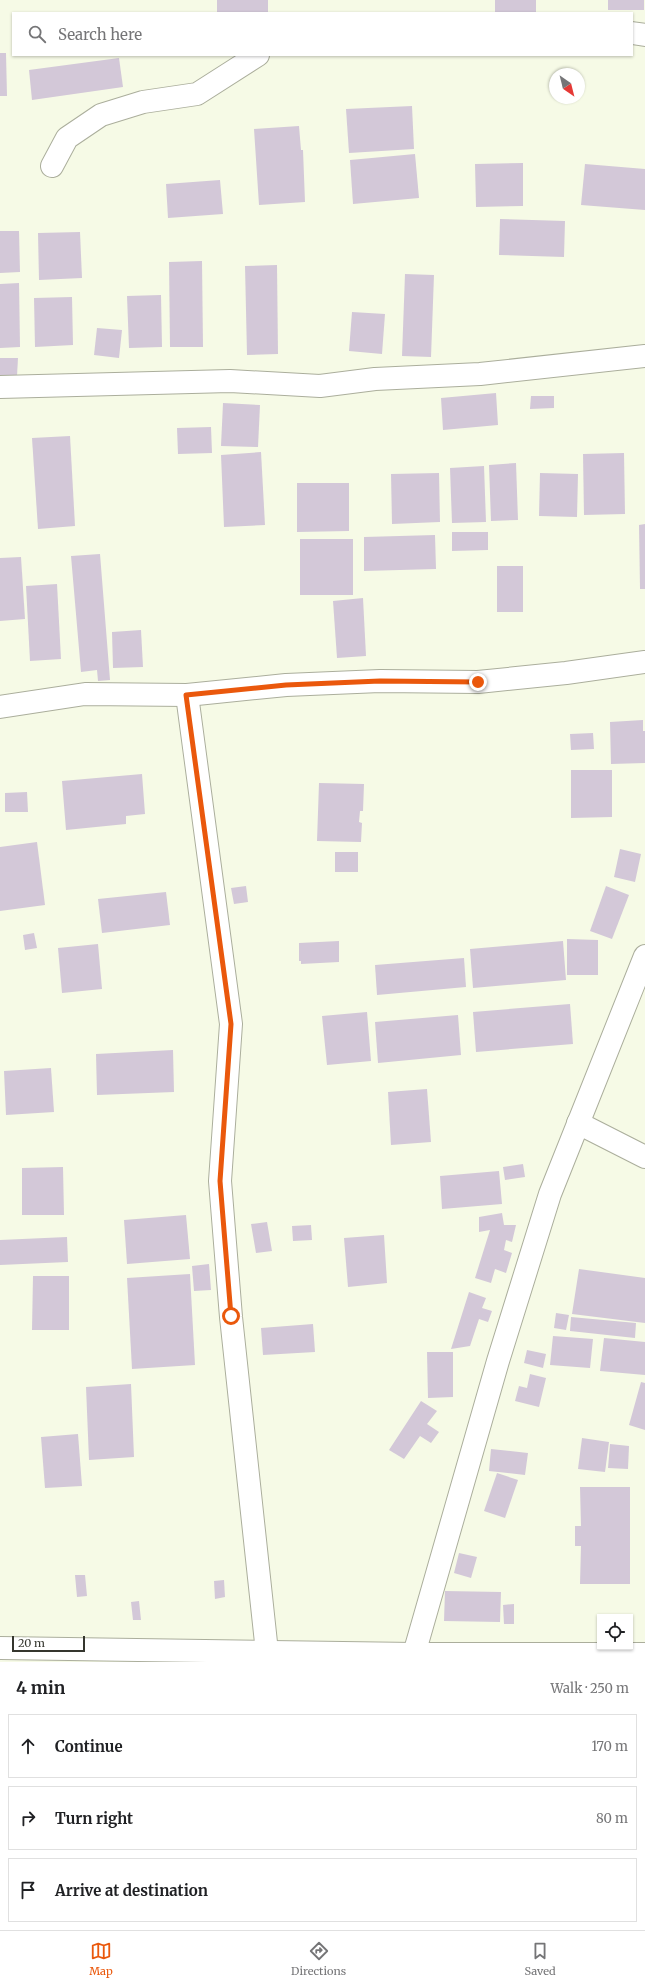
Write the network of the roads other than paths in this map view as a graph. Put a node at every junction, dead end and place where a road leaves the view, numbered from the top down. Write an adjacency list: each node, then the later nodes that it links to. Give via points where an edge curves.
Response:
1 (633, 33): 2 (street)
2 (645, 35)
3 (256, 56): 4 (street, via 197,94 143,102 101,115 67,138)
4 (52, 166)
5 (645, 356): 6 (street, via 480,374 320,386 230,381)
6 (0, 387)
7 (645, 662): 8 (street, via 478,682 372,681 286,685)
8 (186, 695): 9 (street, via 85,694); 14 (street, via 231,1024 220,1181 231,1316)
9 (0, 707)
10 (645, 956): 11 (street)
11 (578, 1123): 12 (street); 16 (street, via 548,1201 498,1361)
12 (645, 1157)
13 (0, 1648): 14 (street)
14 (267, 1652): 16 (street)
15 (645, 1654): 16 (street)
16 (414, 1658)

